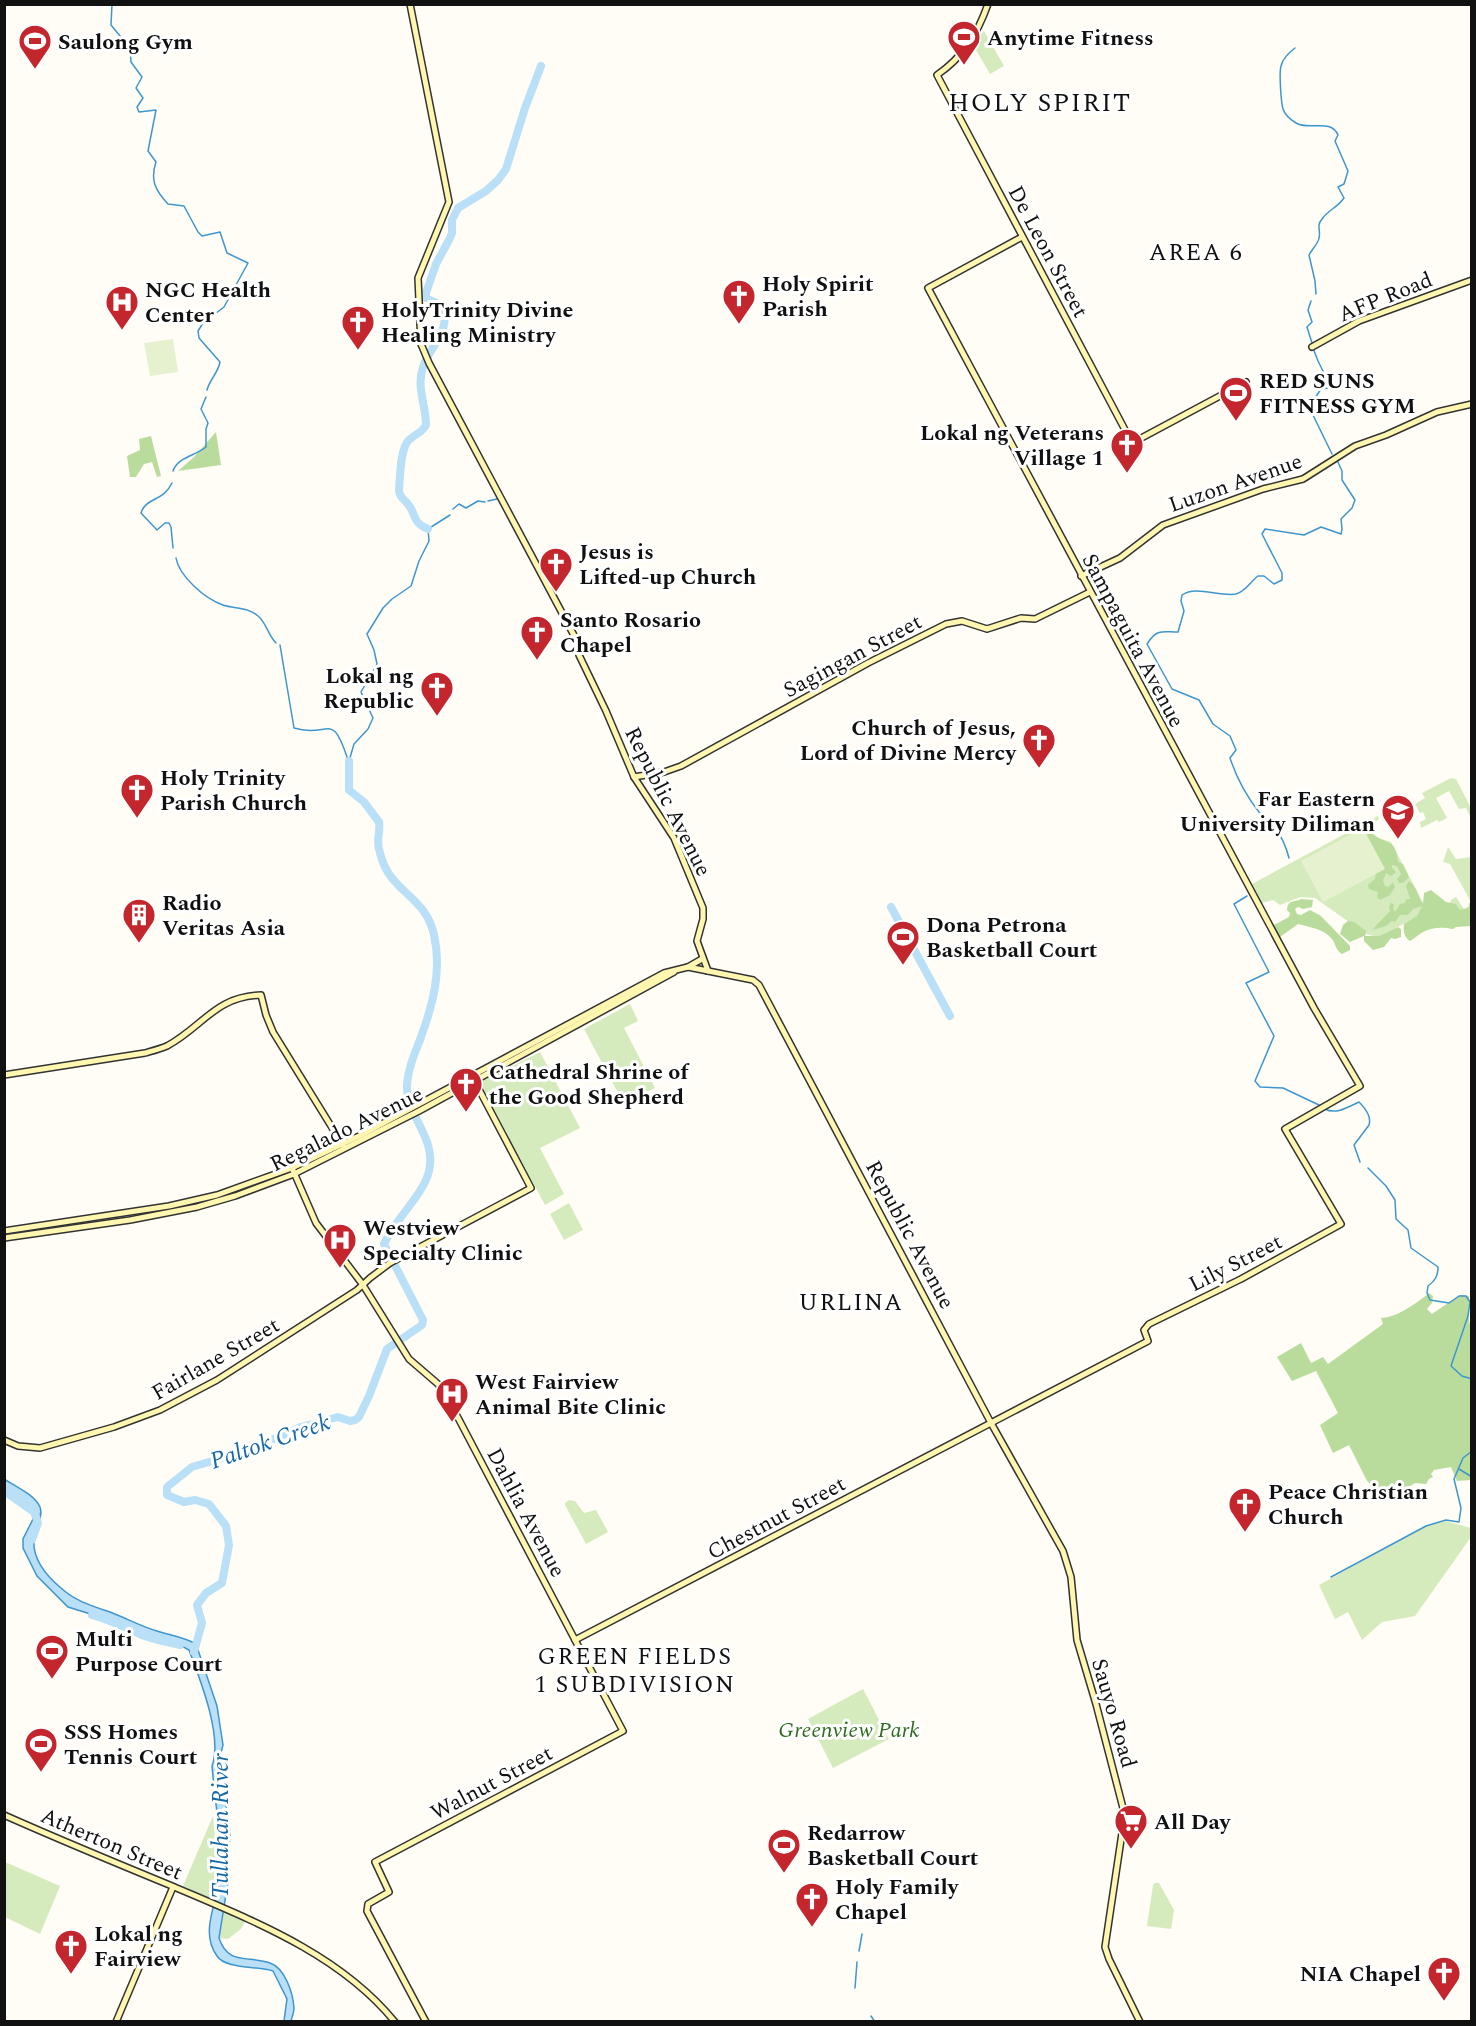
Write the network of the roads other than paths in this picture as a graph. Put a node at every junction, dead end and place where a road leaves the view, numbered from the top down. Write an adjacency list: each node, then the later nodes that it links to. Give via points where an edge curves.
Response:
1 (410, 4): 10 (street, Republic Avenue, via 449,202 417,283 425,354 577,641 578,653)
2 (988, 4): 3 (street, De Leon Street, via 970,44 937,75)
3 (1022, 237): 6 (street, De Leon Street, via 1132,443); 8 (street, Sampaguita Avenue, via 928,288)
4 (1472, 280): 5 (street, AFP Road, via 1371,316)
5 (1312, 346)
6 (1246, 382)
7 (1472, 404): 8 (street, Luzon Avenue, via 1437,412 1355,446 1304,478 1163,525 1120,558)
8 (1081, 576): 9 (street, Sampaguita Avenue)
9 (1090, 592): 10 (street, Sagingan Street, via 1035,620 1021,618 987,629 962,621 946,624 681,766); 18 (street, Sampaguita Avenue, via 1360,1086 1285,1129)
10 (634, 777): 11 (street, Republic Avenue, via 670,830 702,904 704,919 697,941)
11 (702, 959): 12 (street, Regalado Avenue); 13 (street, Republic Avenue)
12 (688, 967): 13 (street); 15 (street, Regalado Avenue)
13 (708, 971): 23 (street, Republic Avenue, via 753,980 759,986)
14 (4, 1075): 16 (street, via 161,1049 227,1002 261,995 273,1032)
15 (473, 1078): 16 (street, Regalado Avenue); 21 (street, Fairlane Street, via 531,1188 390,1263)
16 (344, 1147): 17 (street, Regalado Avenue)
17 (293, 1171): 19 (street, Regalado Avenue, via 169,1206); 20 (street, Regalado Avenue, via 235,1196 197,1207); 21 (street, Dahlia Avenue, via 316,1223)
18 (1341, 1224): 22 (street, Lily Street, via 1149,1324 1144,1328)
19 (4, 1231)
20 (4, 1238)
21 (363, 1285): 24 (street, Fairlane Street, via 221,1377 160,1410 40,1448); 25 (street, Dahlia Avenue, via 411,1362 446,1395)
22 (1148, 1341): 23 (street, Chestnut Street)
23 (991, 1423): 25 (street, Chestnut Street); 32 (street, Sauyo Road, via 1059,1543 1070,1572 1077,1640 1123,1808 1105,1947)
24 (4, 1440)
25 (575, 1640): 26 (street, Dahlia Avenue)
26 (623, 1731): 31 (street, Walnut Street, via 375,1862 389,1892 367,1906 368,1914)
27 (4, 1815): 28 (street, Atherton Street)
28 (172, 1887): 29 (street); 30 (street, Atherton Street, via 282,1936 341,1971 374,1997)
29 (116, 2022)
30 (395, 2022)
31 (426, 2022)
32 (1140, 2022)

